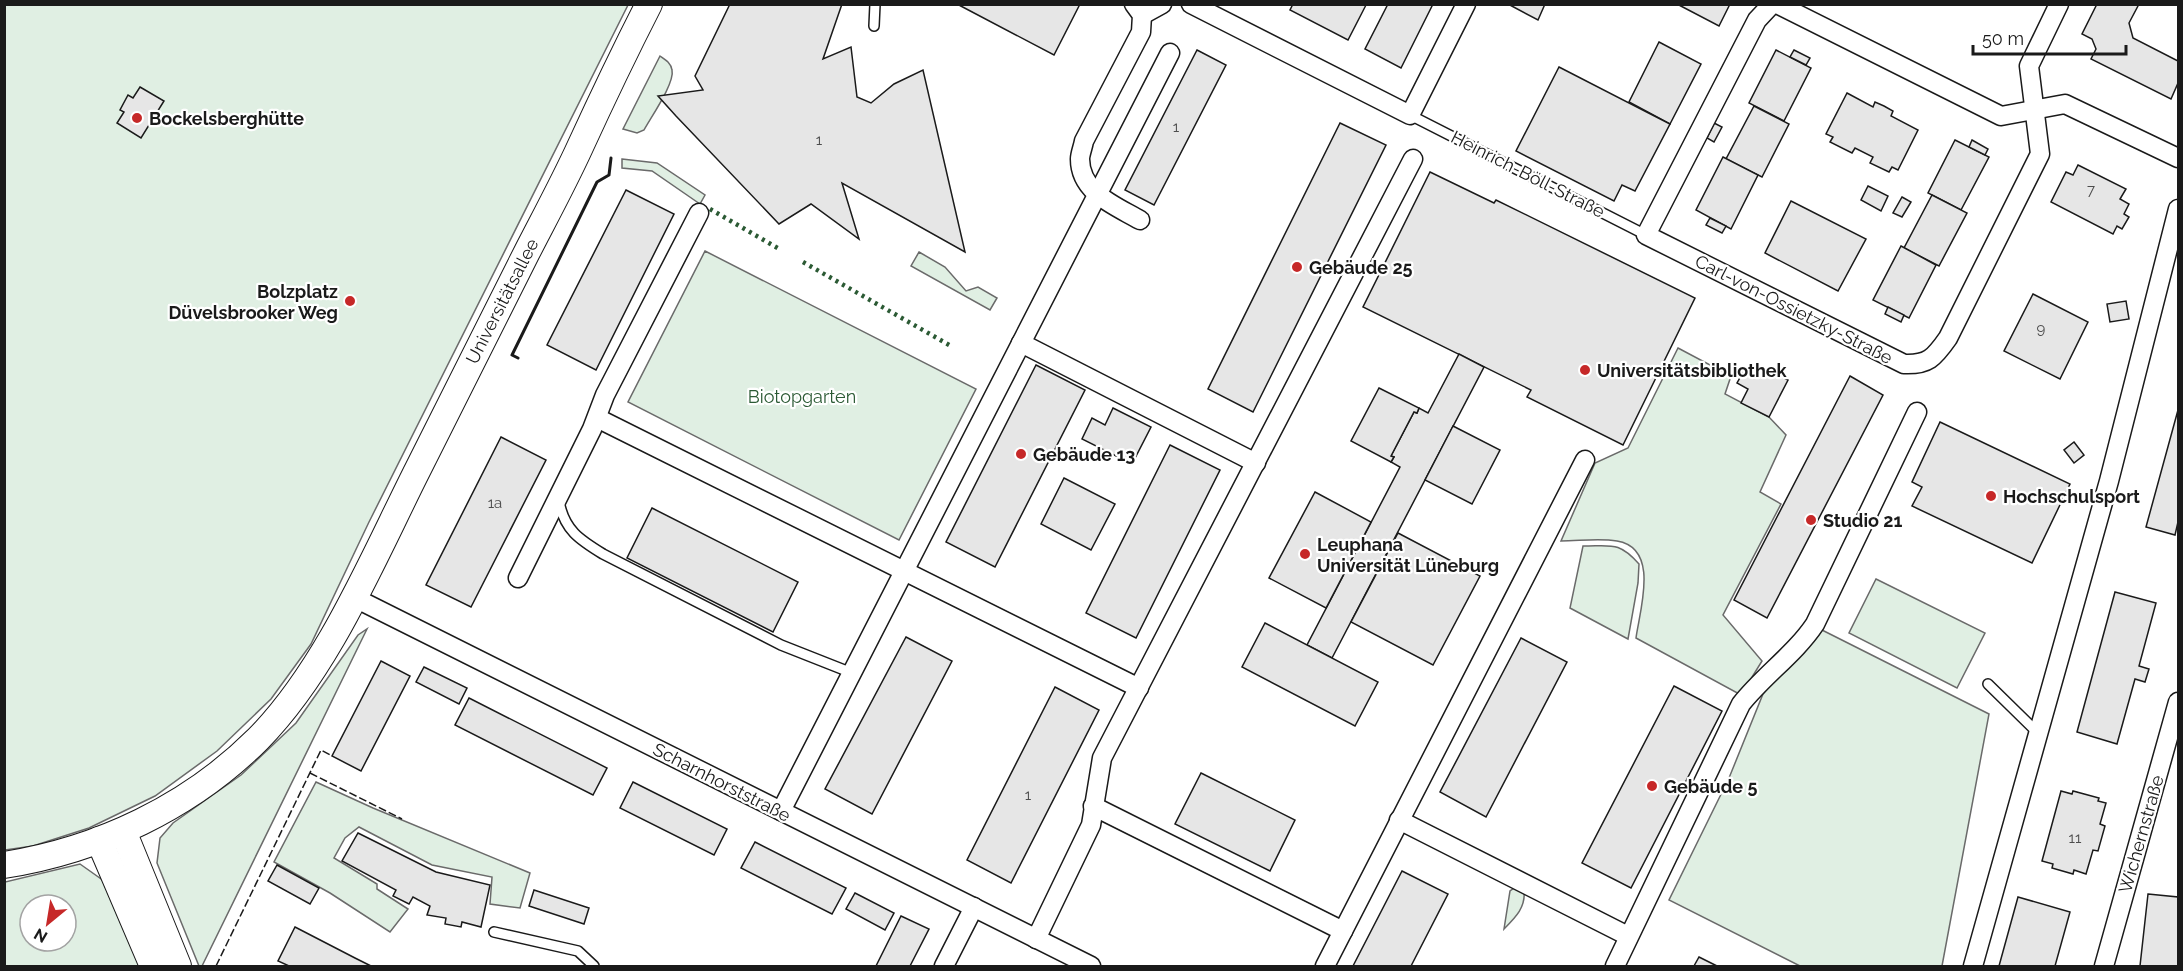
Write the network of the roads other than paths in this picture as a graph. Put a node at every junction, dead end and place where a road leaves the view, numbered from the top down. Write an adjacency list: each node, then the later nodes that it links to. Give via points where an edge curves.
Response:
1 (649, 4): 29 (main road, Universitätsallee)
2 (875, 4): 10 (lane)
3 (1162, 4): 9 (street)
4 (1191, 4): 13 (street, Heinrich-Böll-Straße)
5 (1466, 4): 13 (street)
6 (1772, 4): 20 (street, via 1757,20)
7 (1777, 4): 12 (street, via 2001,116)
8 (2059, 4): 12 (street, Carl-von-Ossietzky-Straße, via 2029,66)
9 (1138, 10): 16 (street, via 1141,32 1084,141 1080,160 1085,179)
10 (874, 26)
11 (1170, 53): 16 (street)
12 (2034, 110): 14 (street, via 2065,104); 20 (street, Carl-von-Ossietzky-Straße, via 2040,154 1948,338 1935,356 1920,365 1904,364)
13 (1410, 115): 20 (lane, Heinrich-Böll-Straße)
14 (2178, 158)
15 (1413, 159): 25 (street)
16 (1096, 195): 19 (street); 21 (street)
17 (2178, 211): 34 (street, via 2109,481)
18 (699, 213): 23 (street, via 605,395)
19 (1140, 220)
20 (1646, 235)
21 (1021, 343): 25 (street); 27 (street)
22 (1917, 412): 43 (street, via 1815,624 1741,704)
23 (597, 418): 26 (street); 27 (street)
24 (1585, 460): 37 (street)
25 (1256, 463): 32 (street)
26 (559, 497): 28 (street); 30 (lane, via 561,515 576,538 781,645)
27 (904, 571): 30 (street); 32 (street)
28 (518, 578)
29 (353, 597): 36 (street, Scharnhorststraße); 38 (main road, Universitätsallee, via 305,682 258,739 205,784 162,811)
30 (852, 672): 36 (street)
31 (1988, 684): 34 (lane)
32 (1139, 688): 35 (street, via 1102,758)
33 (2178, 702): 53 (street, Wichernstraße)
34 (2038, 733): 52 (street)
35 (1093, 806): 41 (street); 44 (street, via 1091,825)
36 (781, 811): 40 (street, Scharnhorststraße)
37 (1399, 820): 41 (street); 43 (street)
38 (111, 835): 39 (main road, Universitätsallee); 45 (main road); 46 (main road)
39 (4, 865)
40 (974, 907): 44 (street, Scharnhorststraße); 48 (street)
41 (1343, 931): 50 (street)
42 (494, 932): 47 (lane, via 578,951)
43 (1628, 936): 51 (street)
44 (1036, 939): 49 (street, Scharnhorststraße)
45 (150, 963)
46 (178, 966)
47 (594, 966)
48 (944, 966)
49 (1091, 966)
50 (1325, 966)
51 (1614, 966)
52 (1973, 966)
53 (2104, 966)

